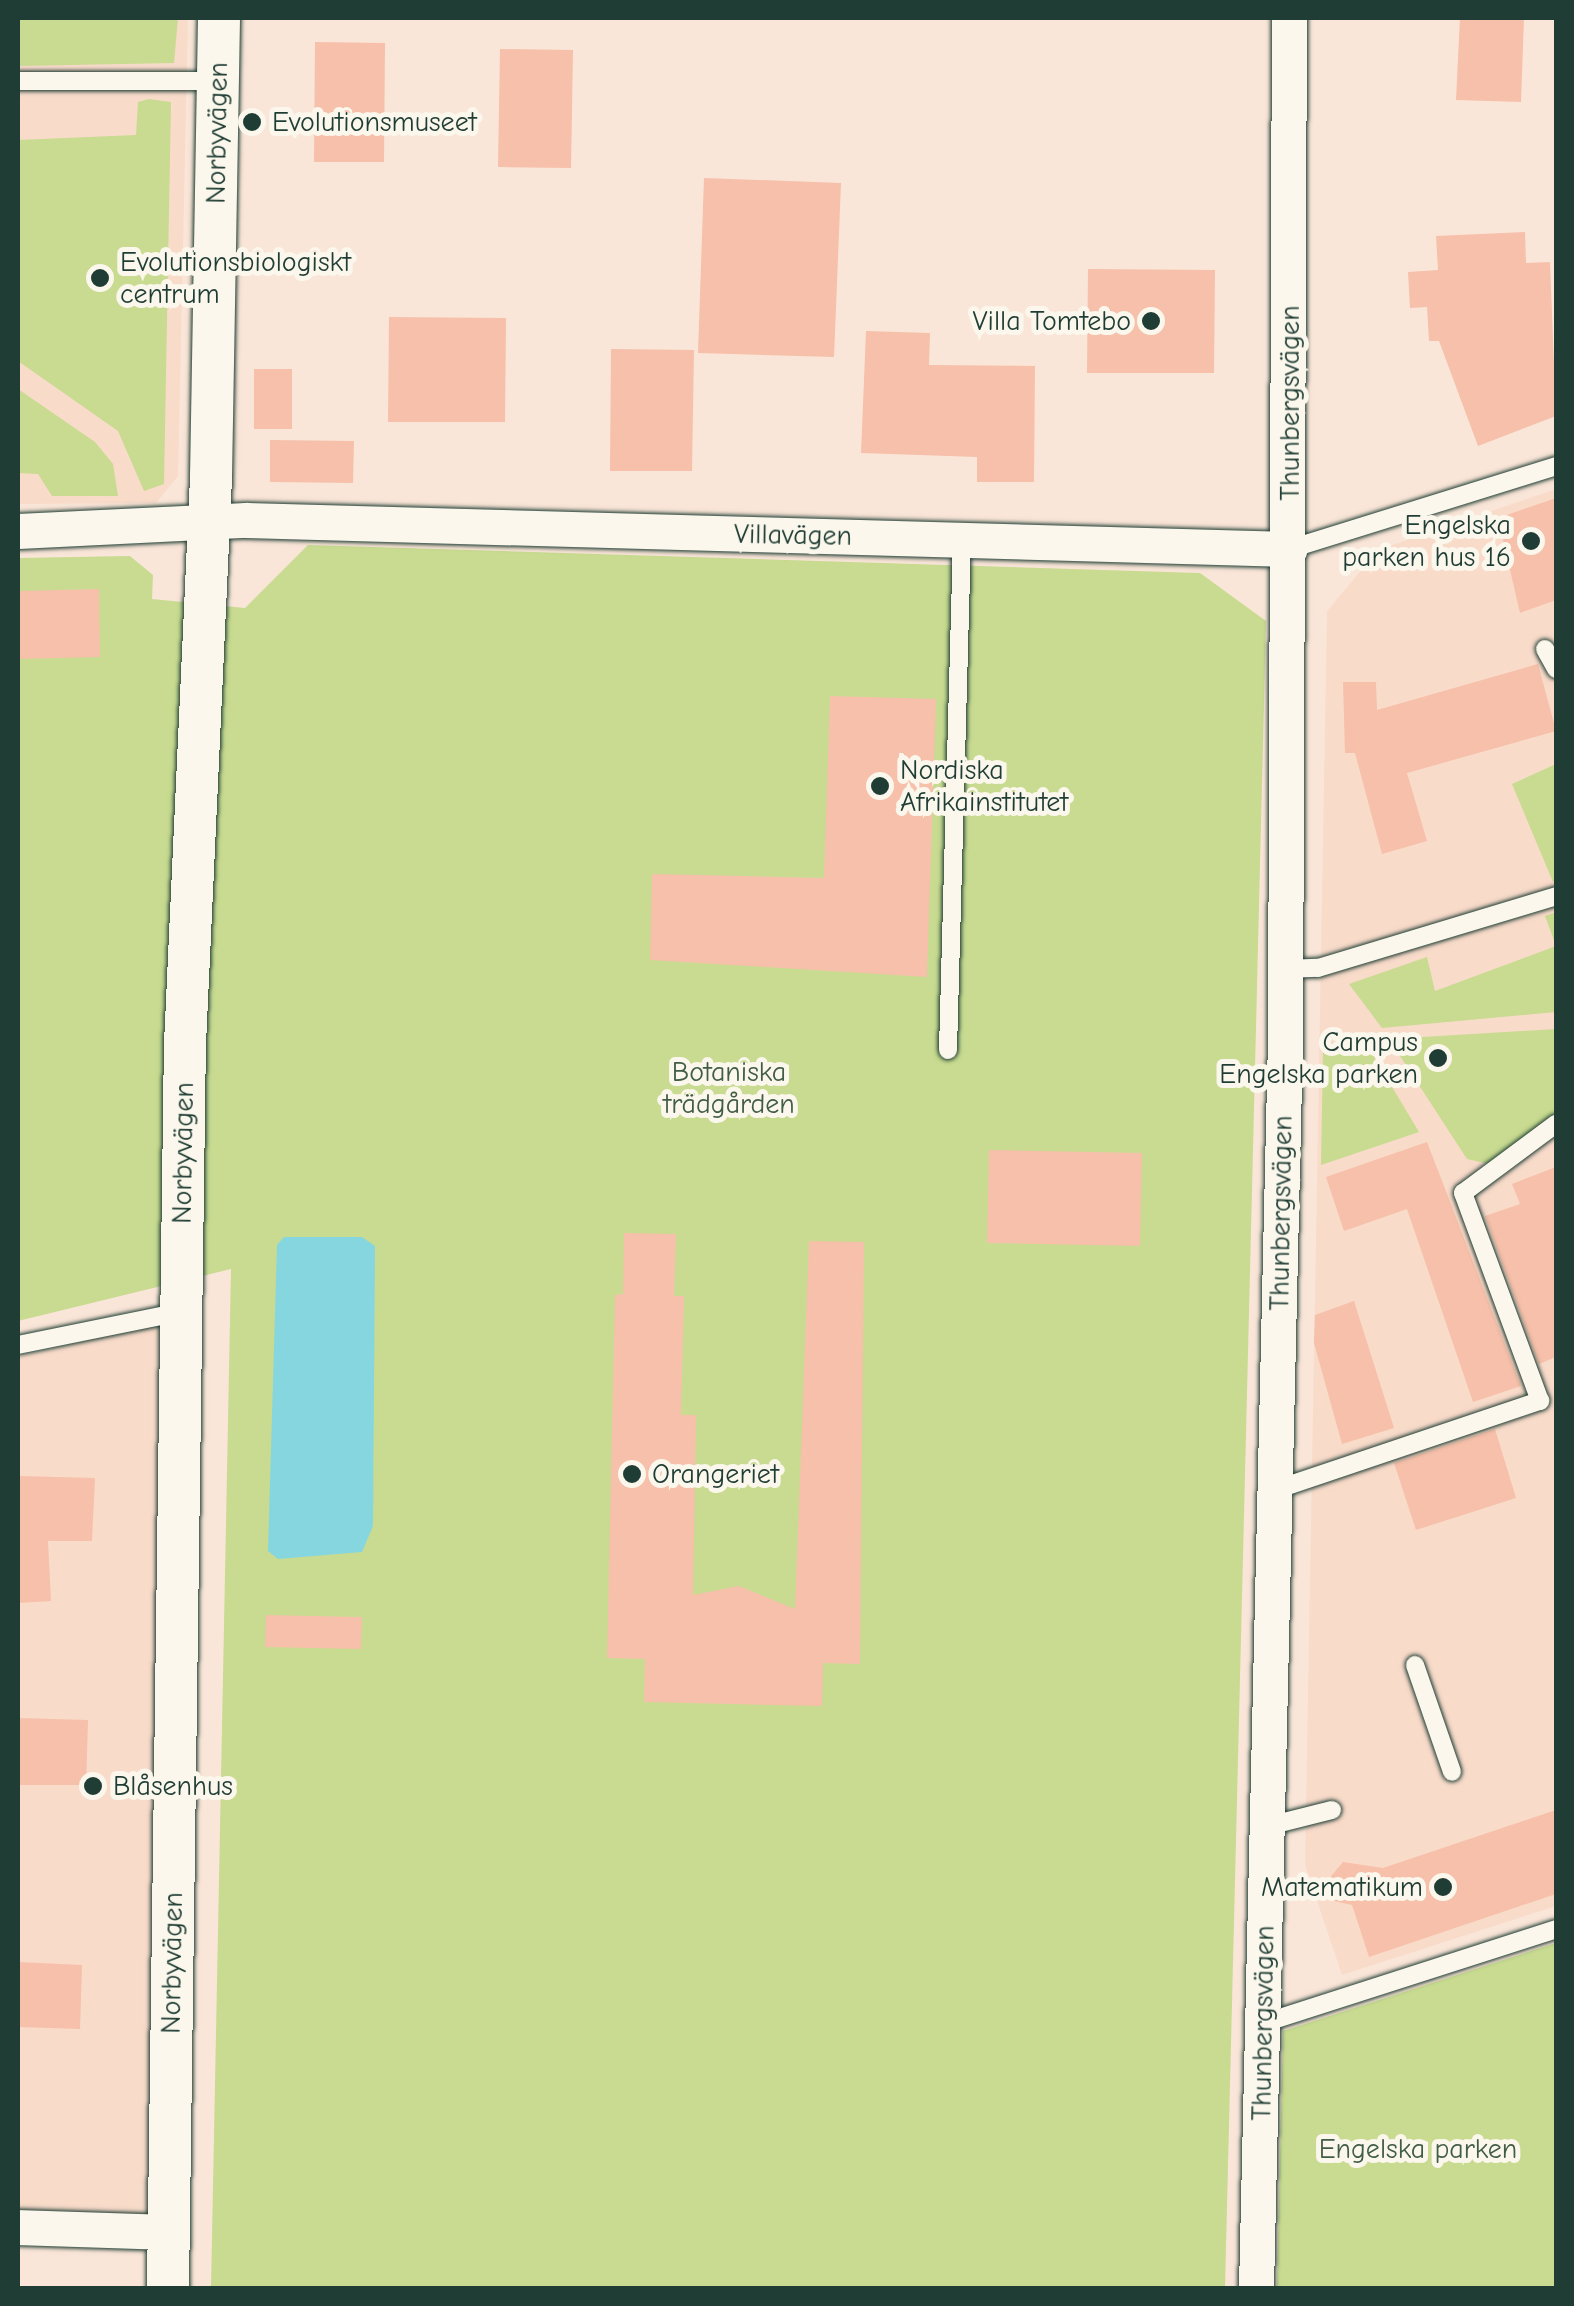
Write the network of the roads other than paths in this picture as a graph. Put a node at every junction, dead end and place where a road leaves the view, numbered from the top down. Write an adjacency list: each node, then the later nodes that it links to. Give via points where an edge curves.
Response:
1 (220, 18): 4 (street, Norbyvägen)
2 (1288, 18): 9 (street, Thunbergsvägen)
3 (18, 81): 4 (lane)
4 (218, 81): 6 (street, Norbyvägen)
5 (1556, 466): 9 (lane, Villavägen)
6 (206, 527): 7 (street, Villavägen); 8 (street, Villavägen, via 246,520); 16 (street, Norbyvägen)
7 (18, 532)
8 (962, 539): 9 (street, Villavägen); 14 (lane)
9 (1290, 549): 13 (street, Thunbergsvägen)
10 (1545, 649): 11 (lane)
11 (1556, 669)
12 (1556, 896): 13 (lane, via 1318,968)
13 (1285, 969): 18 (street, Thunbergsvägen)
14 (948, 1050)
15 (1556, 1124): 18 (lane, via 1463,1193 1540,1401)
16 (180, 1312): 17 (lane); 26 (street, Norbyvägen)
17 (18, 1345)
18 (1275, 1490): 22 (street, Thunbergsvägen)
19 (1414, 1666): 20 (lane)
20 (1452, 1772)
21 (1332, 1810): 22 (lane)
22 (1268, 1826): 24 (street, Thunbergsvägen)
23 (1556, 1929): 24 (lane)
24 (1264, 2023): 28 (street, Thunbergsvägen)
25 (18, 2227): 26 (street)
26 (168, 2232): 27 (street, Norbyvägen)
27 (168, 2288)
28 (1256, 2288)

